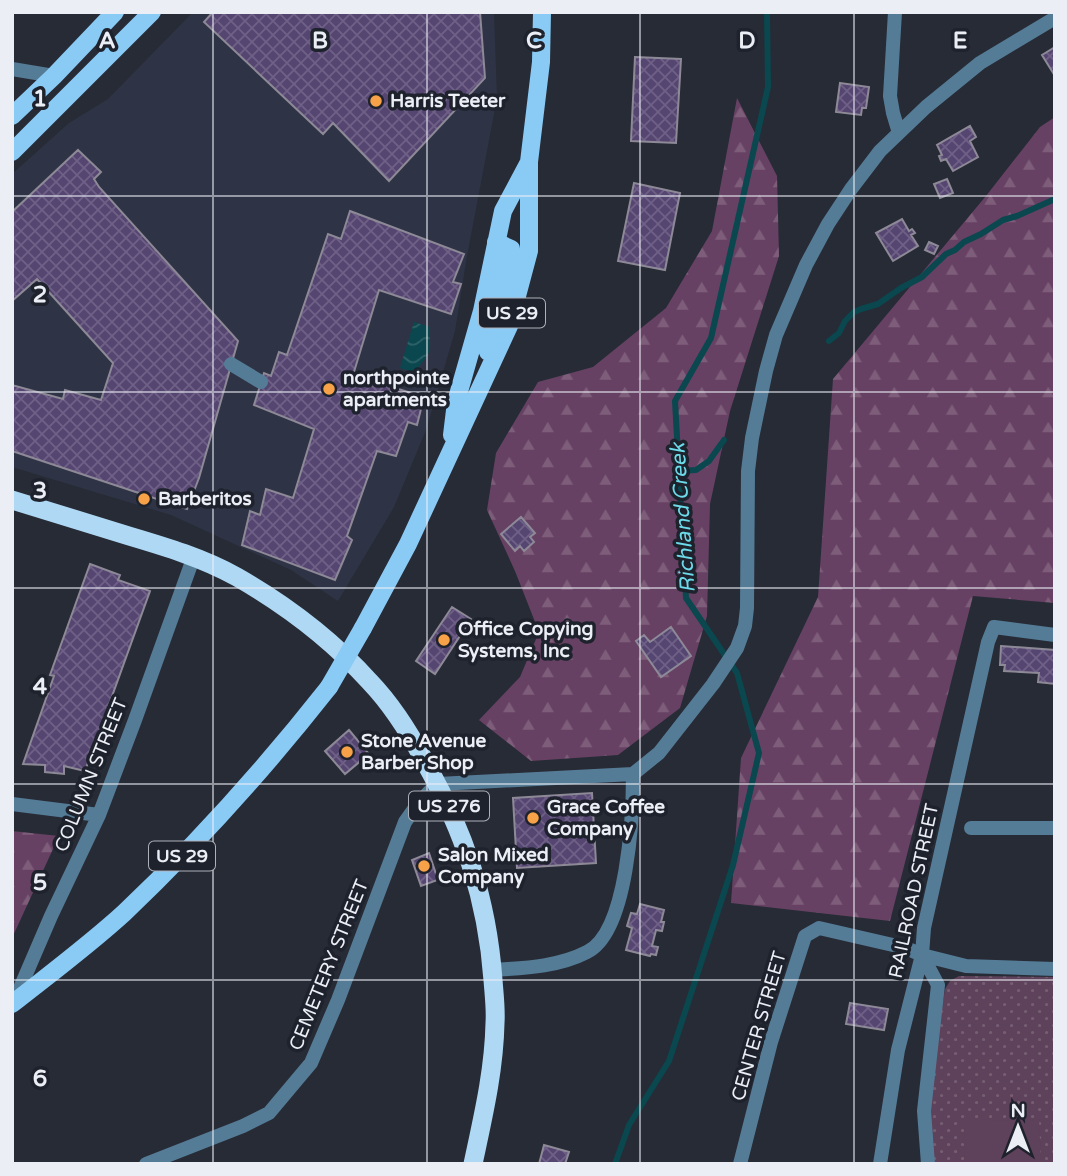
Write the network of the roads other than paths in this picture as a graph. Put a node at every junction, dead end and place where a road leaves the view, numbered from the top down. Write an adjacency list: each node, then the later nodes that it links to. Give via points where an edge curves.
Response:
1 (115, 12): 7 (main road)
2 (152, 12): 10 (main road)
3 (542, 12): 11 (main road, US 29)
4 (895, 12): 9 (street, via 890,96)
5 (1055, 18): 9 (street, via 980,63)
6 (12, 69): 7 (street)
7 (54, 76): 8 (main road)
8 (12, 116)
9 (899, 133): 20 (street, via 850,189 828,224 776,335 750,449 747,608 737,648 659,753)
10 (12, 152)
11 (529, 162): 12 (main road, US 29, via 503,211); 14 (main road, US 29, via 530,251 509,326)
12 (496, 242): 14 (main road, via 510,249 510,265); 16 (main road, US 29, via 456,402)
13 (231, 364): 15 (street)
14 (483, 380): 16 (main road, US 29)
15 (261, 382)
16 (450, 453): 29 (main road, US 29, bridge, via 363,628 329,687 291,736 162,876)
17 (12, 499): 18 (highway, US 276)
18 (194, 556): 21 (highway, US 276, via 236,576 314,628 381,695); 23 (street, COLUMN STREET)
19 (1055, 635): 26 (street, RAILROAD STREET, via 994,627 945,829)
20 (633, 774): 21 (street); 28 (street, via 629,844 606,935 590,951 552,965)
21 (438, 784): 28 (highway, US 276, via 472,864); 30 (street, CEMETERY STREET, via 405,822 311,1063 269,1113)
22 (12, 804): 23 (street)
23 (99, 815): 29 (street, COLUMN STREET)
24 (971, 828): 25 (street)
25 (1055, 828)
26 (922, 956): 27 (street, CENTER STREET, via 966,966); 32 (street, CENTER STREET, via 906,948 819,928 805,936 771,1042); 33 (street, RAILROAD STREET, via 898,1051); 34 (street, via 938,985 924,1111)
27 (1055, 969)
28 (492, 970): 31 (highway, US 276, via 493,1063)
29 (13, 1004)
30 (146, 1164)
31 (473, 1164)
32 (740, 1164)
33 (880, 1164)
34 (928, 1164)

